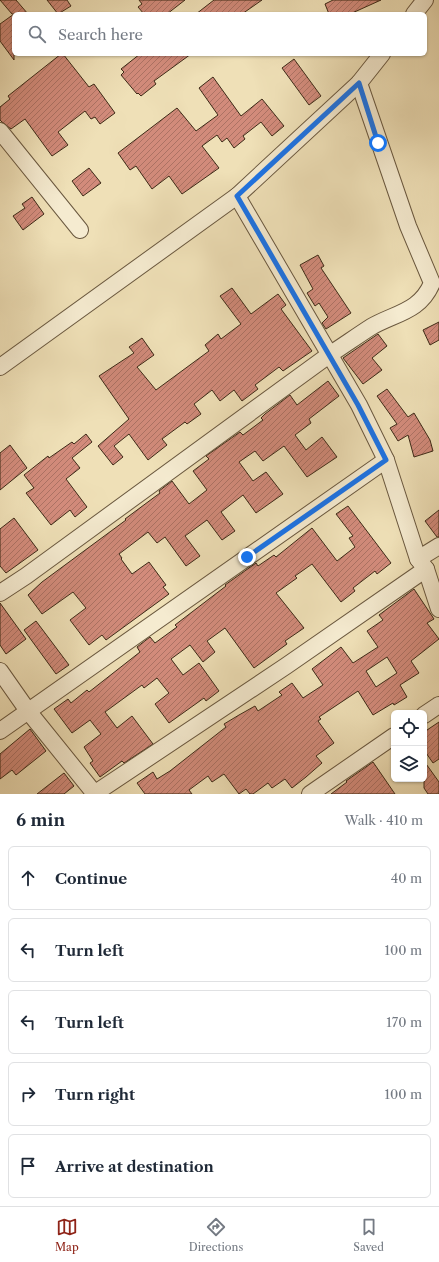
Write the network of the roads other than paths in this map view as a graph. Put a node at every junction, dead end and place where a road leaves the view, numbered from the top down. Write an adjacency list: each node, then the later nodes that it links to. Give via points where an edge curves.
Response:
1 (425, 0): 2 (street)
2 (416, 12)
3 (380, 56): 4 (street)
4 (359, 83): 6 (street); 8 (street, via 388,171)
5 (0, 132): 7 (street)
6 (237, 196): 9 (street); 10 (street)
7 (80, 230)
8 (435, 282): 9 (street, via 427,294 410,309 372,326)
9 (329, 355): 11 (street); 14 (street)
10 (0, 367)
11 (386, 460): 13 (street); 18 (street)
12 (439, 546): 13 (street)
13 (422, 564): 15 (street); 22 (street, via 286,666)
14 (0, 593)
15 (439, 609)
16 (0, 671): 18 (street)
17 (439, 705): 19 (street)
18 (28, 711): 20 (street); 22 (street)
19 (427, 713)
20 (0, 730)
21 (391, 738): 23 (street)
22 (94, 794)
23 (310, 794)

